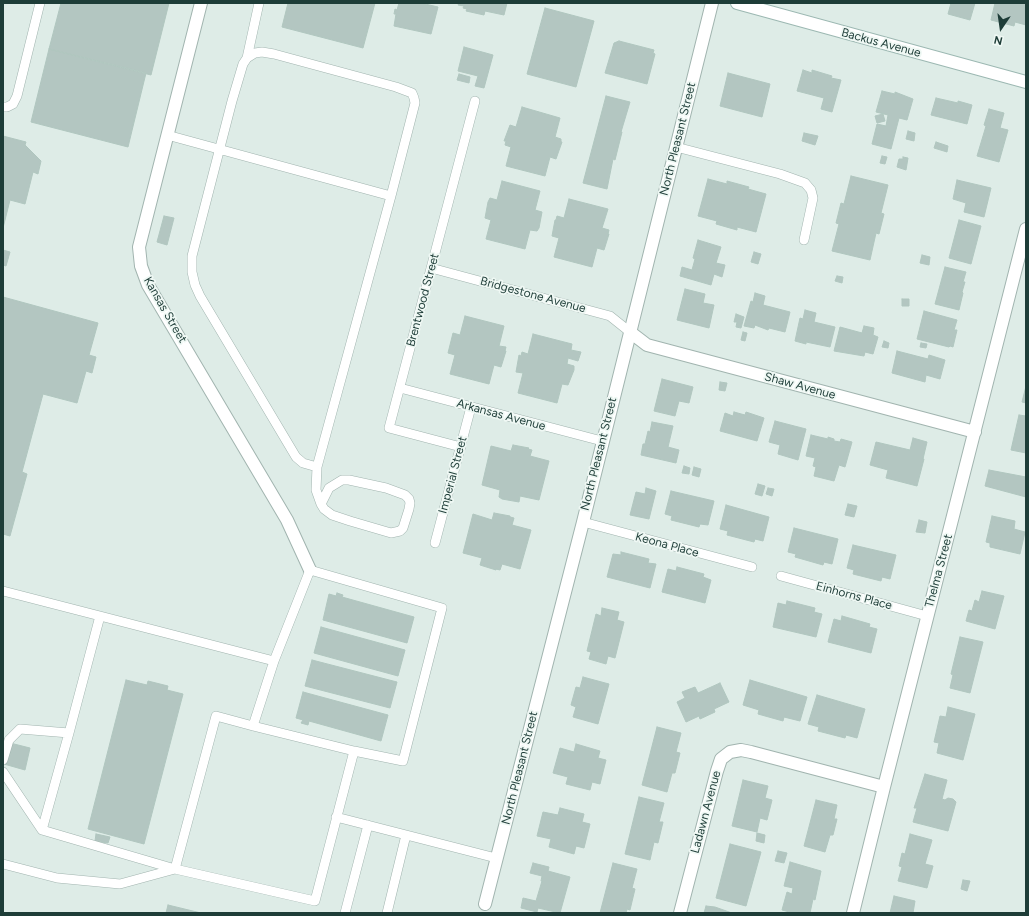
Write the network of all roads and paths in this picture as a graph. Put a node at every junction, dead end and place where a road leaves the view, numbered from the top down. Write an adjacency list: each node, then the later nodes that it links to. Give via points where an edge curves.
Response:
1 (40, 3): 9 (lane, via 17,96 13,104)
2 (201, 3): 10 (street, Kansas Street)
3 (259, 3): 6 (lane)
4 (712, 3): 11 (street, North Pleasant Street)
5 (737, 3): 7 (street, Backus Avenue)
6 (246, 58): 12 (lane); 13 (lane, via 255,53 274,54 412,93 415,104)
7 (1026, 82)
8 (475, 101): 16 (lane, Brentwood Street)
9 (3, 107)
10 (167, 135): 12 (lane); 28 (street, Kansas Street, via 138,247 141,266 148,285 288,520)
11 (676, 147): 15 (lane, via 805,183 813,198); 17 (street, North Pleasant Street)
12 (219, 149): 13 (lane); 23 (lane, via 192,256 195,285 296,457)
13 (391, 196): 23 (lane)
14 (1026, 229): 20 (street, Thelma Street)
15 (804, 240)
16 (431, 268): 17 (lane, Bridgestone Avenue, via 610,316); 18 (lane, Brentwood Street)
17 (630, 332): 20 (street, Shaw Avenue, via 646,345); 21 (street, North Pleasant Street)
18 (400, 388): 19 (lane, Arkansas Avenue); 22 (lane, Brentwood Street, via 389,428)
19 (471, 407): 21 (lane, Arkansas Avenue); 22 (lane, Imperial Street)
20 (975, 432): 32 (street, Thelma Street)
21 (602, 441): 25 (street, North Pleasant Street)
22 (460, 447): 26 (lane, Imperial Street)
23 (317, 467): 24 (lane, via 316,490)
24 (321, 504): 24 (lane, via 332,515 391,533 403,528 410,503 405,495 386,488 342,480 329,488)
25 (583, 522): 27 (lane, Keona Place); 44 (street, North Pleasant Street)
26 (435, 543)
27 (752, 567)
28 (310, 570): 33 (lane); 36 (lane, via 442,608 403,761)
29 (781, 576): 32 (lane, Einhorns Place)
30 (3, 591): 31 (lane)
31 (100, 616): 33 (lane); 35 (lane)
32 (927, 616): 39 (street, Thelma Street)
33 (274, 661): 34 (lane)
34 (253, 726): 36 (lane); 46 (lane, via 216,716)
35 (69, 733): 37 (lane, via 20,729 9,740); 42 (lane)
36 (354, 751): 40 (lane)
37 (3, 760)
38 (3, 772): 42 (lane)
39 (884, 787): 50 (street, Ladawn Avenue, via 751,752 730,752 721,759 716,771); 51 (street, Thelma Street)
40 (336, 817): 41 (lane); 46 (lane, via 314,901)
41 (368, 825): 43 (lane); 48 (lane)
42 (42, 830): 46 (lane)
43 (406, 835): 44 (lane); 49 (lane)
44 (496, 858): 47 (street, North Pleasant Street)
45 (3, 864): 46 (lane, via 57,878 120,884)
46 (175, 869)
47 (485, 904)
48 (345, 913)
49 (386, 913)
50 (680, 913)
51 (853, 913)

